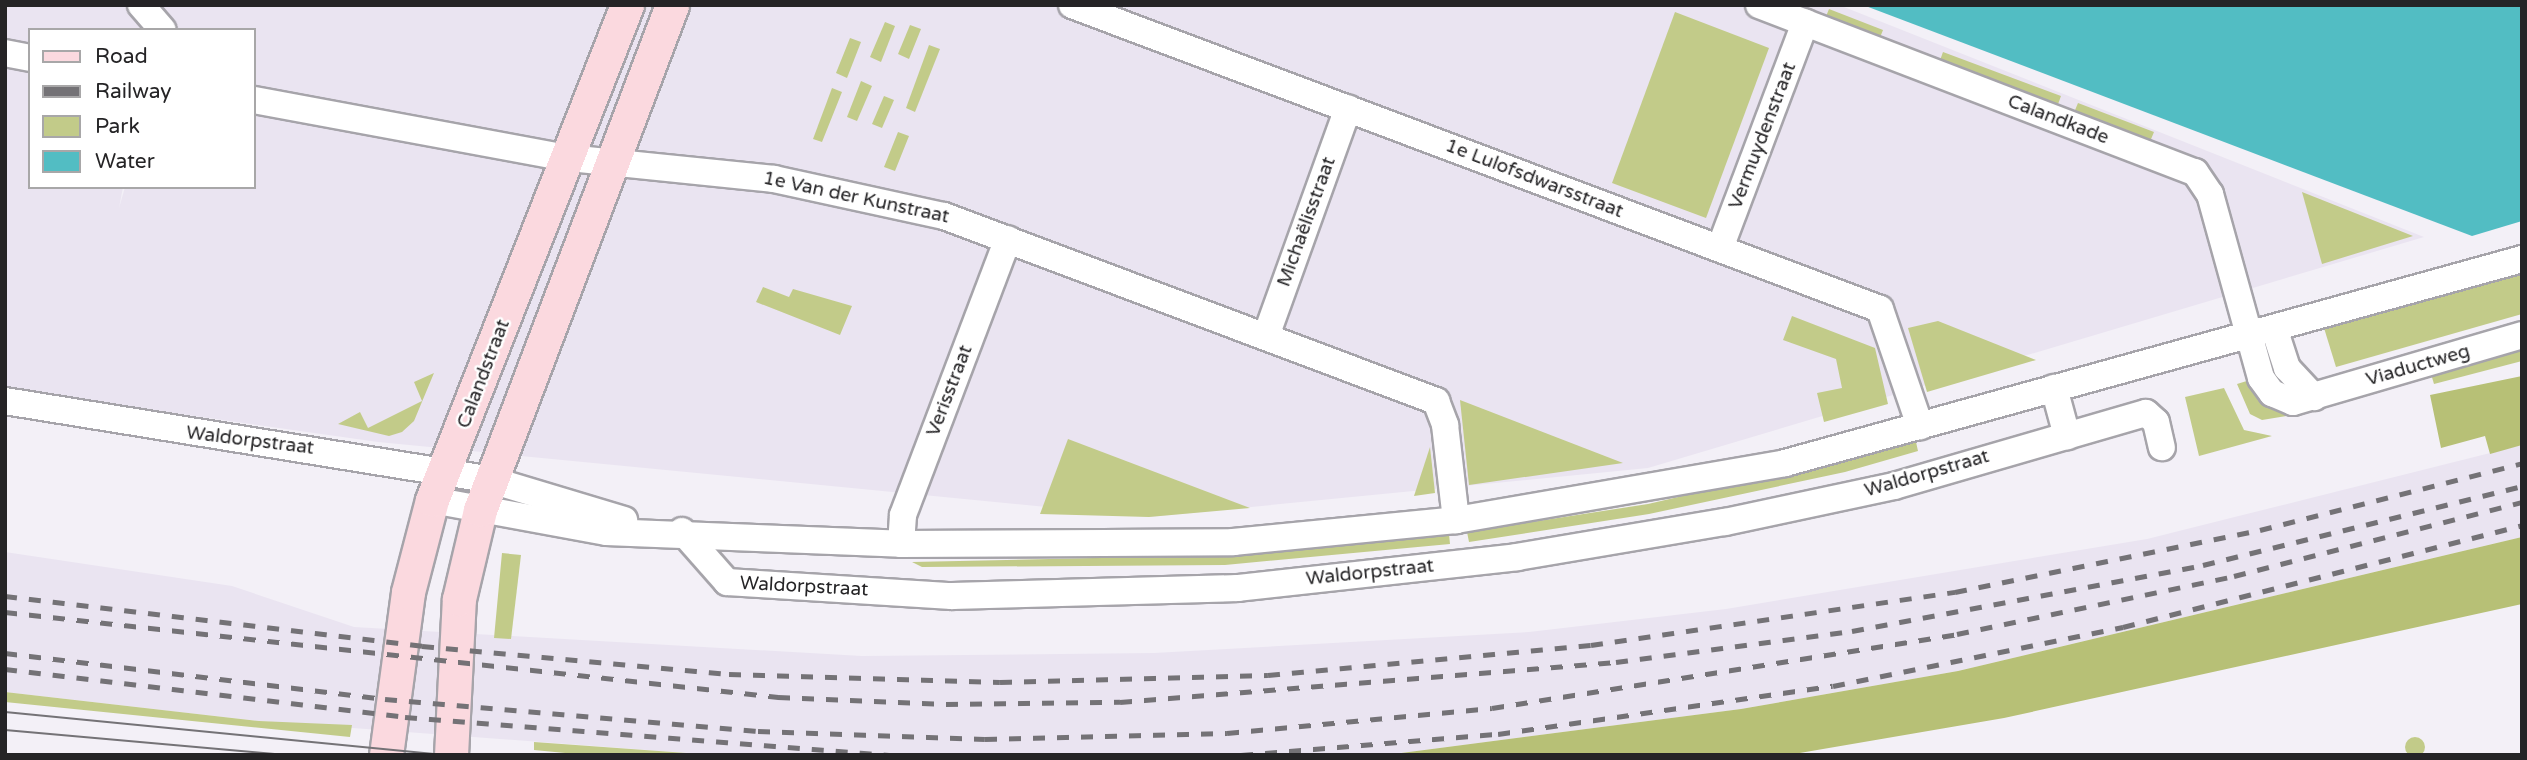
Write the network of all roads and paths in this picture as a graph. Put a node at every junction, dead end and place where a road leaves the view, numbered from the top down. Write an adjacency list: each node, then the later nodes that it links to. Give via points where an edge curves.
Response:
1 (134, 5): 8 (street)
2 (141, 5): 9 (street)
3 (627, 5): 14 (main road, Calandstraat)
4 (672, 5): 15 (main road)
5 (1072, 5): 13 (street, 1e Lulofsdwarsstraat)
6 (1759, 5): 7 (street, Calandkade)
7 (1805, 23): 17 (street, Vermuydenstraat); 22 (street, Calandkade, via 2195,172 2210,194)
8 (143, 28)
9 (161, 28)
10 (5, 53): 11 (street)
11 (28, 58)
12 (256, 100): 14 (street, 1e Van der Kunstraat)
13 (1348, 108): 17 (street, 1e Lulofsdwarsstraat); 21 (street, Michaëlisstraat)
14 (568, 158): 15 (street, 1e Van der Kunstraat); 29 (main road, Calandstraat)
15 (611, 159): 16 (street, 1e Van der Kunstraat, via 838,191); 30 (main road)
16 (1008, 239): 21 (street, 1e Van der Kunstraat); 33 (street, Verisstraat, via 903,515)
17 (1720, 247): 26 (street, 1e Lulofsdwarsstraat, via 1880,309)
18 (2522, 259): 19 (street, Waldorpstraat)
19 (2274, 328): 22 (street, Waldorpstraat); 24 (street, via 2287,368)
20 (2522, 335): 24 (street, Viaductweg)
21 (1266, 336): 31 (street, 1e Van der Kunstraat, via 1436,401 1445,425)
22 (2247, 336): 23 (street, Waldorpstraat); 24 (street, Viaductweg, via 2272,393 2292,402)
23 (2054, 388): 26 (street, Waldorpstraat); 27 (street)
24 (2314, 397)
25 (5, 401): 29 (street, Waldorpstraat)
26 (1920, 426): 31 (street, Waldorpstraat, via 1657,490)
27 (2067, 436): 28 (street, Waldorpstraat, via 2146,413 2156,422); 32 (street, Waldorpstraat, via 1894,486 1725,522 1517,557 1238,587 952,596 727,582)
28 (2162, 447)
29 (438, 486): 30 (street, Waldorpstraat); 34 (main road, Calandstraat, via 408,592)
30 (485, 495): 32 (street, Waldorpstraat, via 606,532); 35 (main road, via 459,599)
31 (1456, 520): 33 (street, Waldorpstraat, via 1233,542)
32 (682, 531): 33 (street, Waldorpstraat)
33 (901, 544)
34 (386, 755)
35 (451, 755)

